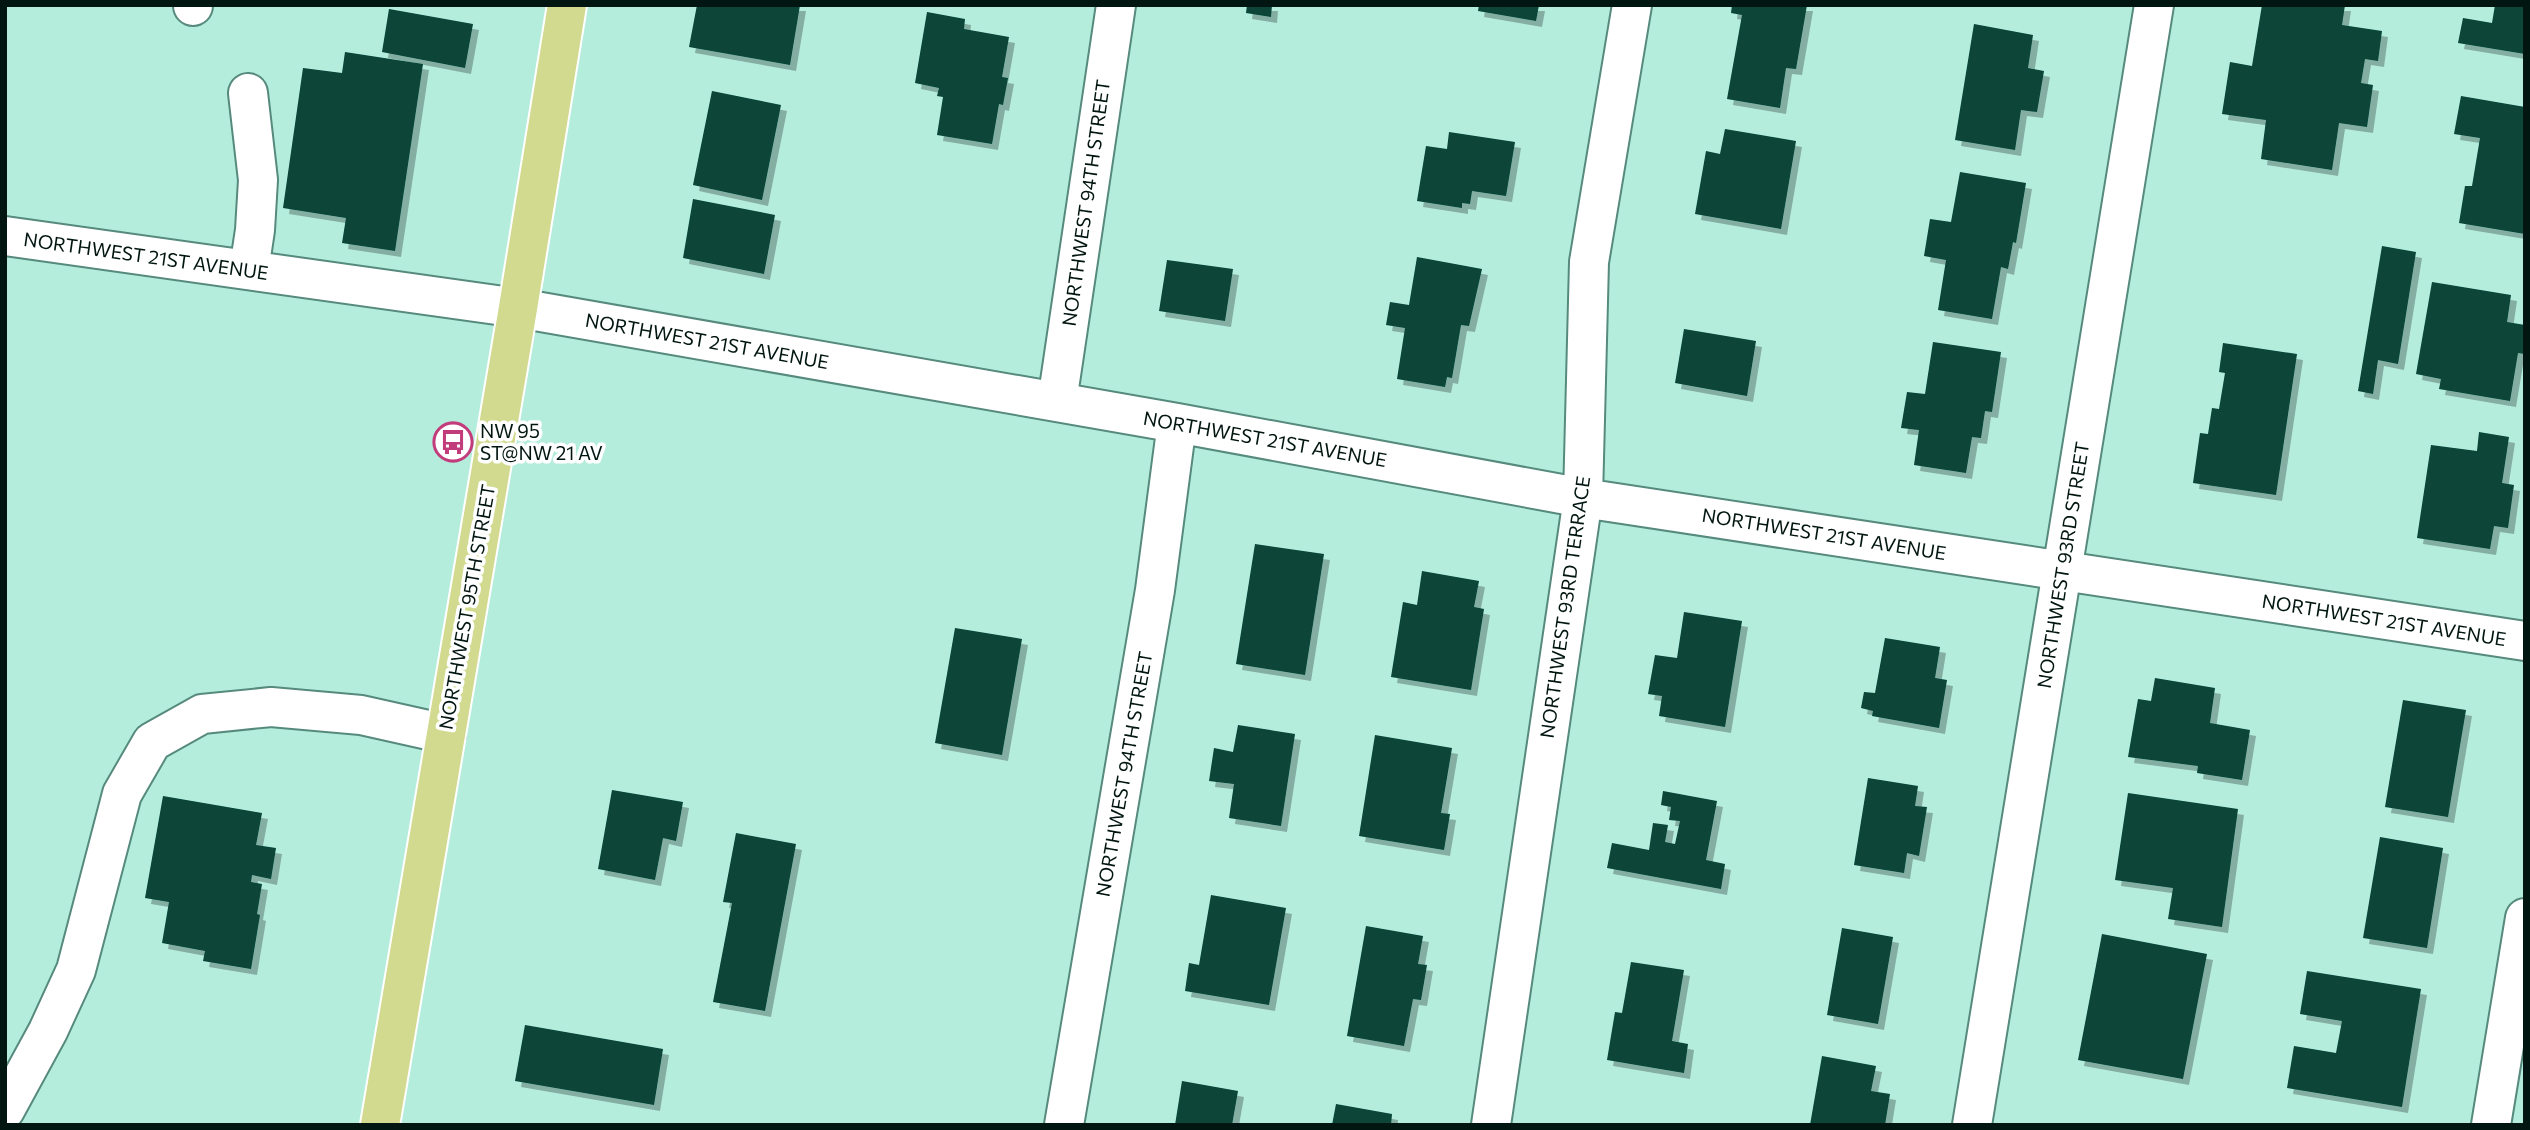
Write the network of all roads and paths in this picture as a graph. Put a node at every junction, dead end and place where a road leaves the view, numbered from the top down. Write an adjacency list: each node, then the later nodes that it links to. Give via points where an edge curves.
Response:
1 (567, 5): 8 (main road, NORTHWEST 95TH STREET)
2 (1116, 5): 9 (street, NORTHWEST 94TH STREET)
3 (1632, 5): 11 (street, NORTHWEST 93RD TERRACE, via 1590,262)
4 (2154, 5): 12 (street, NORTHWEST 93RD STREET)
5 (248, 93): 7 (street, via 258,180)
6 (5, 236): 7 (street, NORTHWEST 21ST AVENUE)
7 (249, 270): 8 (street, NORTHWEST 21ST AVENUE)
8 (518, 308): 9 (street, NORTHWEST 21ST AVENUE); 14 (main road, NORTHWEST 95TH STREET)
9 (1057, 402): 10 (street, NORTHWEST 21ST AVENUE)
10 (1177, 423): 11 (street, NORTHWEST 21ST AVENUE); 18 (street, NORTHWEST 94TH STREET, via 1155,590)
11 (1583, 498): 12 (street, NORTHWEST 21ST AVENUE); 19 (street, NORTHWEST 93RD TERRACE)
12 (2062, 570): 13 (street, NORTHWEST 21ST AVENUE); 20 (street, NORTHWEST 93RD STREET)
13 (2525, 642)
14 (446, 734): 16 (street, via 361,715 271,707 202,714 152,742 122,794 76,970); 17 (main road, NORTHWEST 95TH STREET)
15 (2525, 918): 21 (street)
16 (5, 1110)
17 (380, 1125)
18 (1064, 1125)
19 (1491, 1125)
20 (1972, 1125)
21 (2491, 1125)

